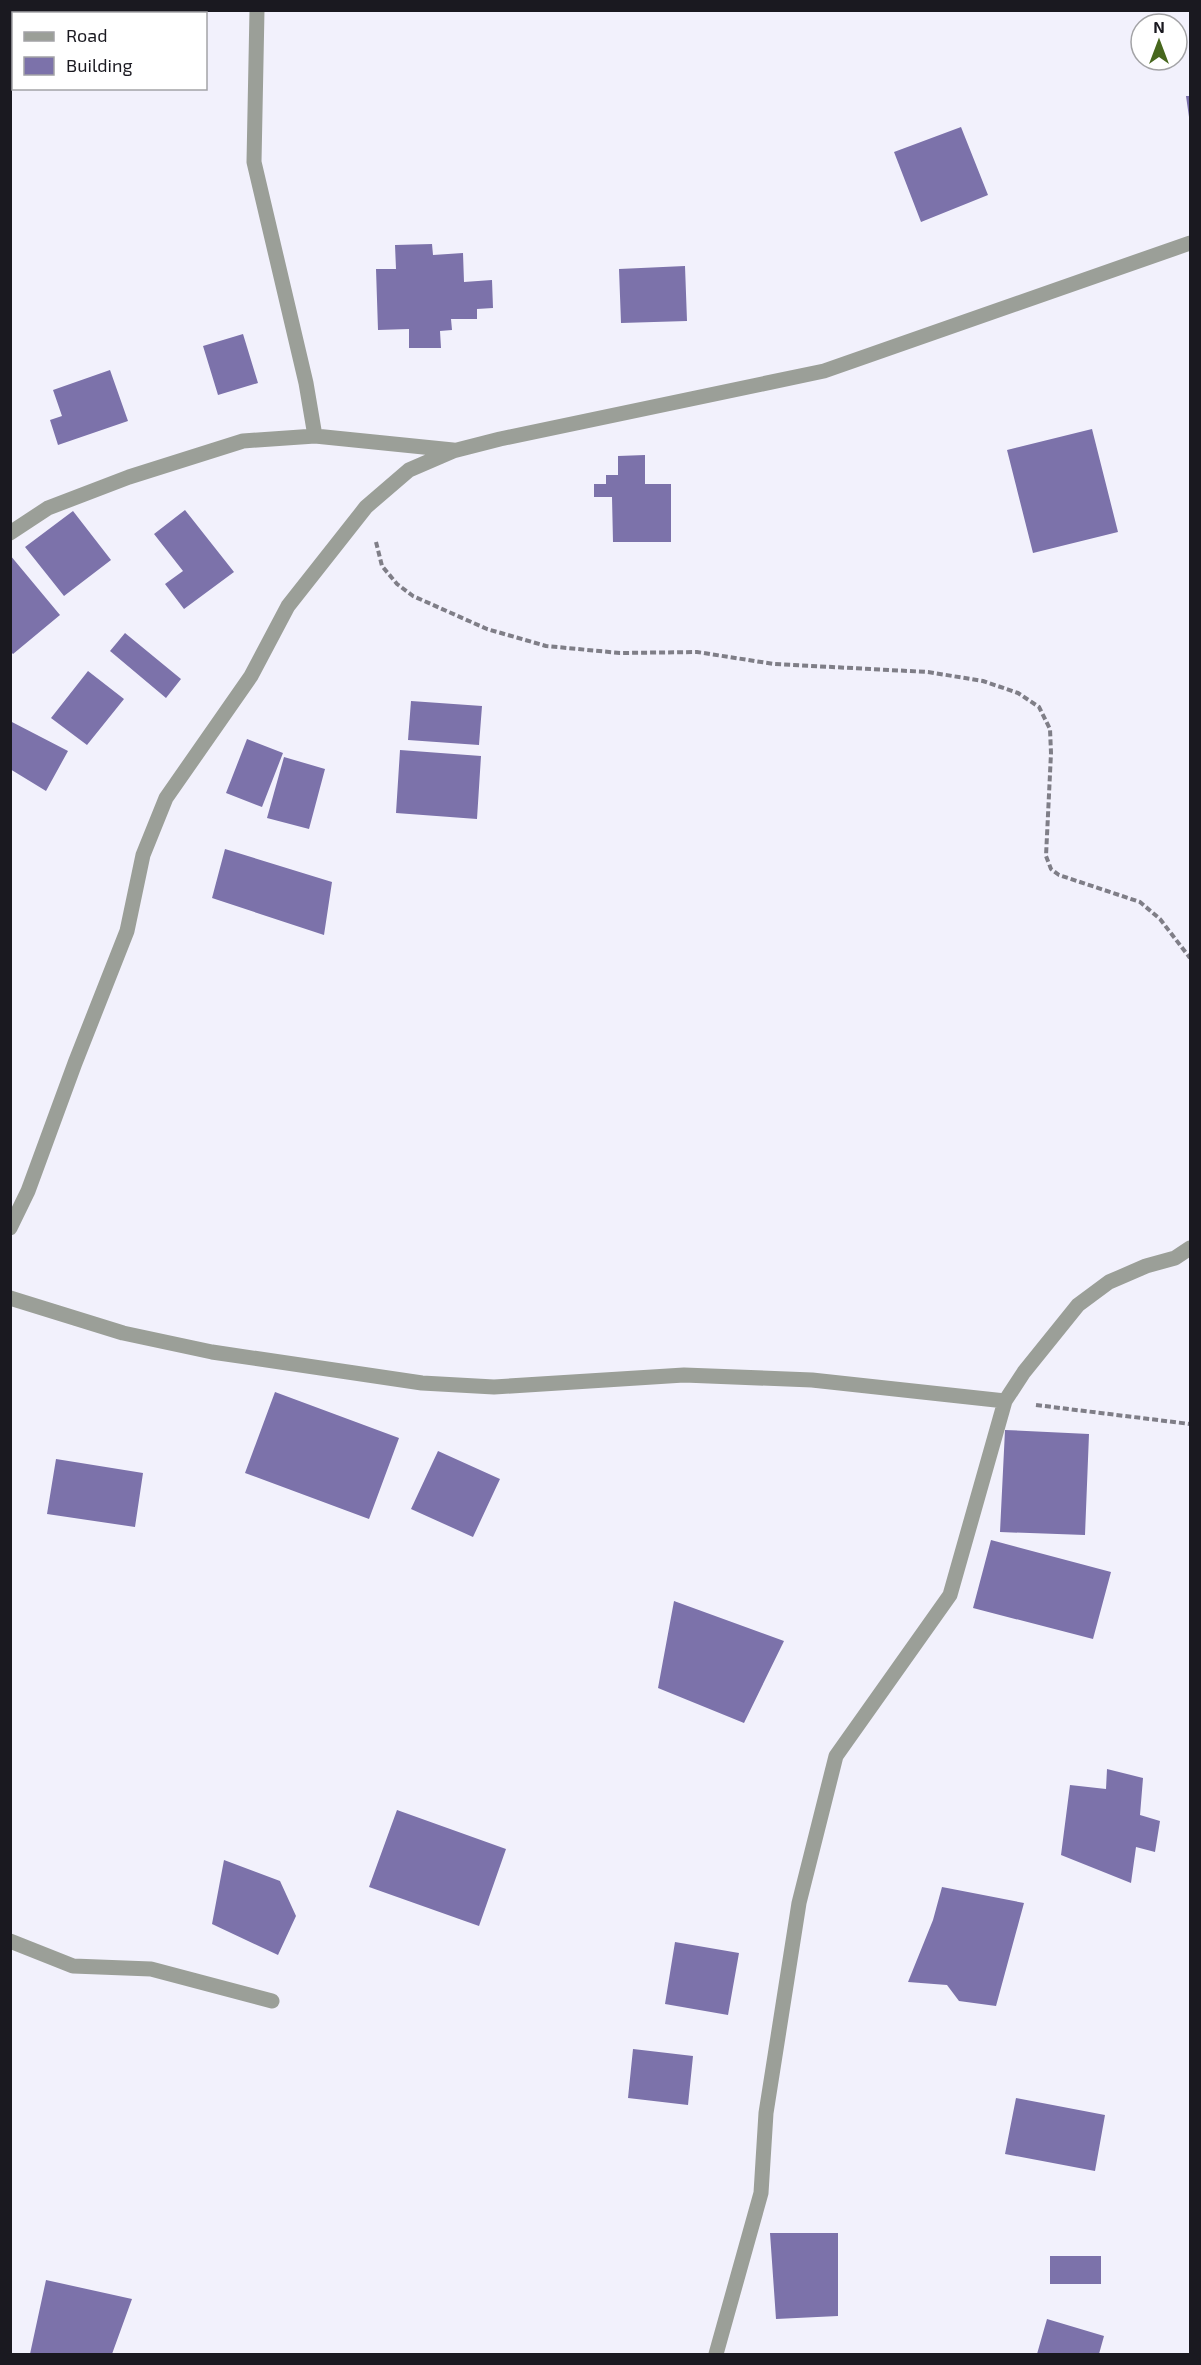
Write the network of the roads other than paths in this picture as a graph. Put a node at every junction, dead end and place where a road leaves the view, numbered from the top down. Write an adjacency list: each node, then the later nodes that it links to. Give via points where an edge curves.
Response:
1 (257, 10): 3 (street, via 254,162)
2 (1191, 243): 4 (street, via 824,371)
3 (315, 436): 4 (street); 5 (street, via 243,441 183,458 48,508)
4 (453, 450): 6 (street, via 409,470 366,507 288,606 251,676 166,798 143,855 127,931 28,1191)
5 (10, 533)
6 (10, 1228)
7 (1191, 1248): 9 (street, via 1175,1258 1109,1282 1078,1305)
8 (10, 1298): 9 (street, via 123,1333 212,1352 422,1383 494,1387 684,1375 812,1380)
9 (1005, 1401): 12 (street, via 950,1595 836,1755 799,1903 766,2113 761,2193)
10 (10, 1941): 11 (street, via 73,1966 151,1969)
11 (272, 2001)
12 (716, 2355)

